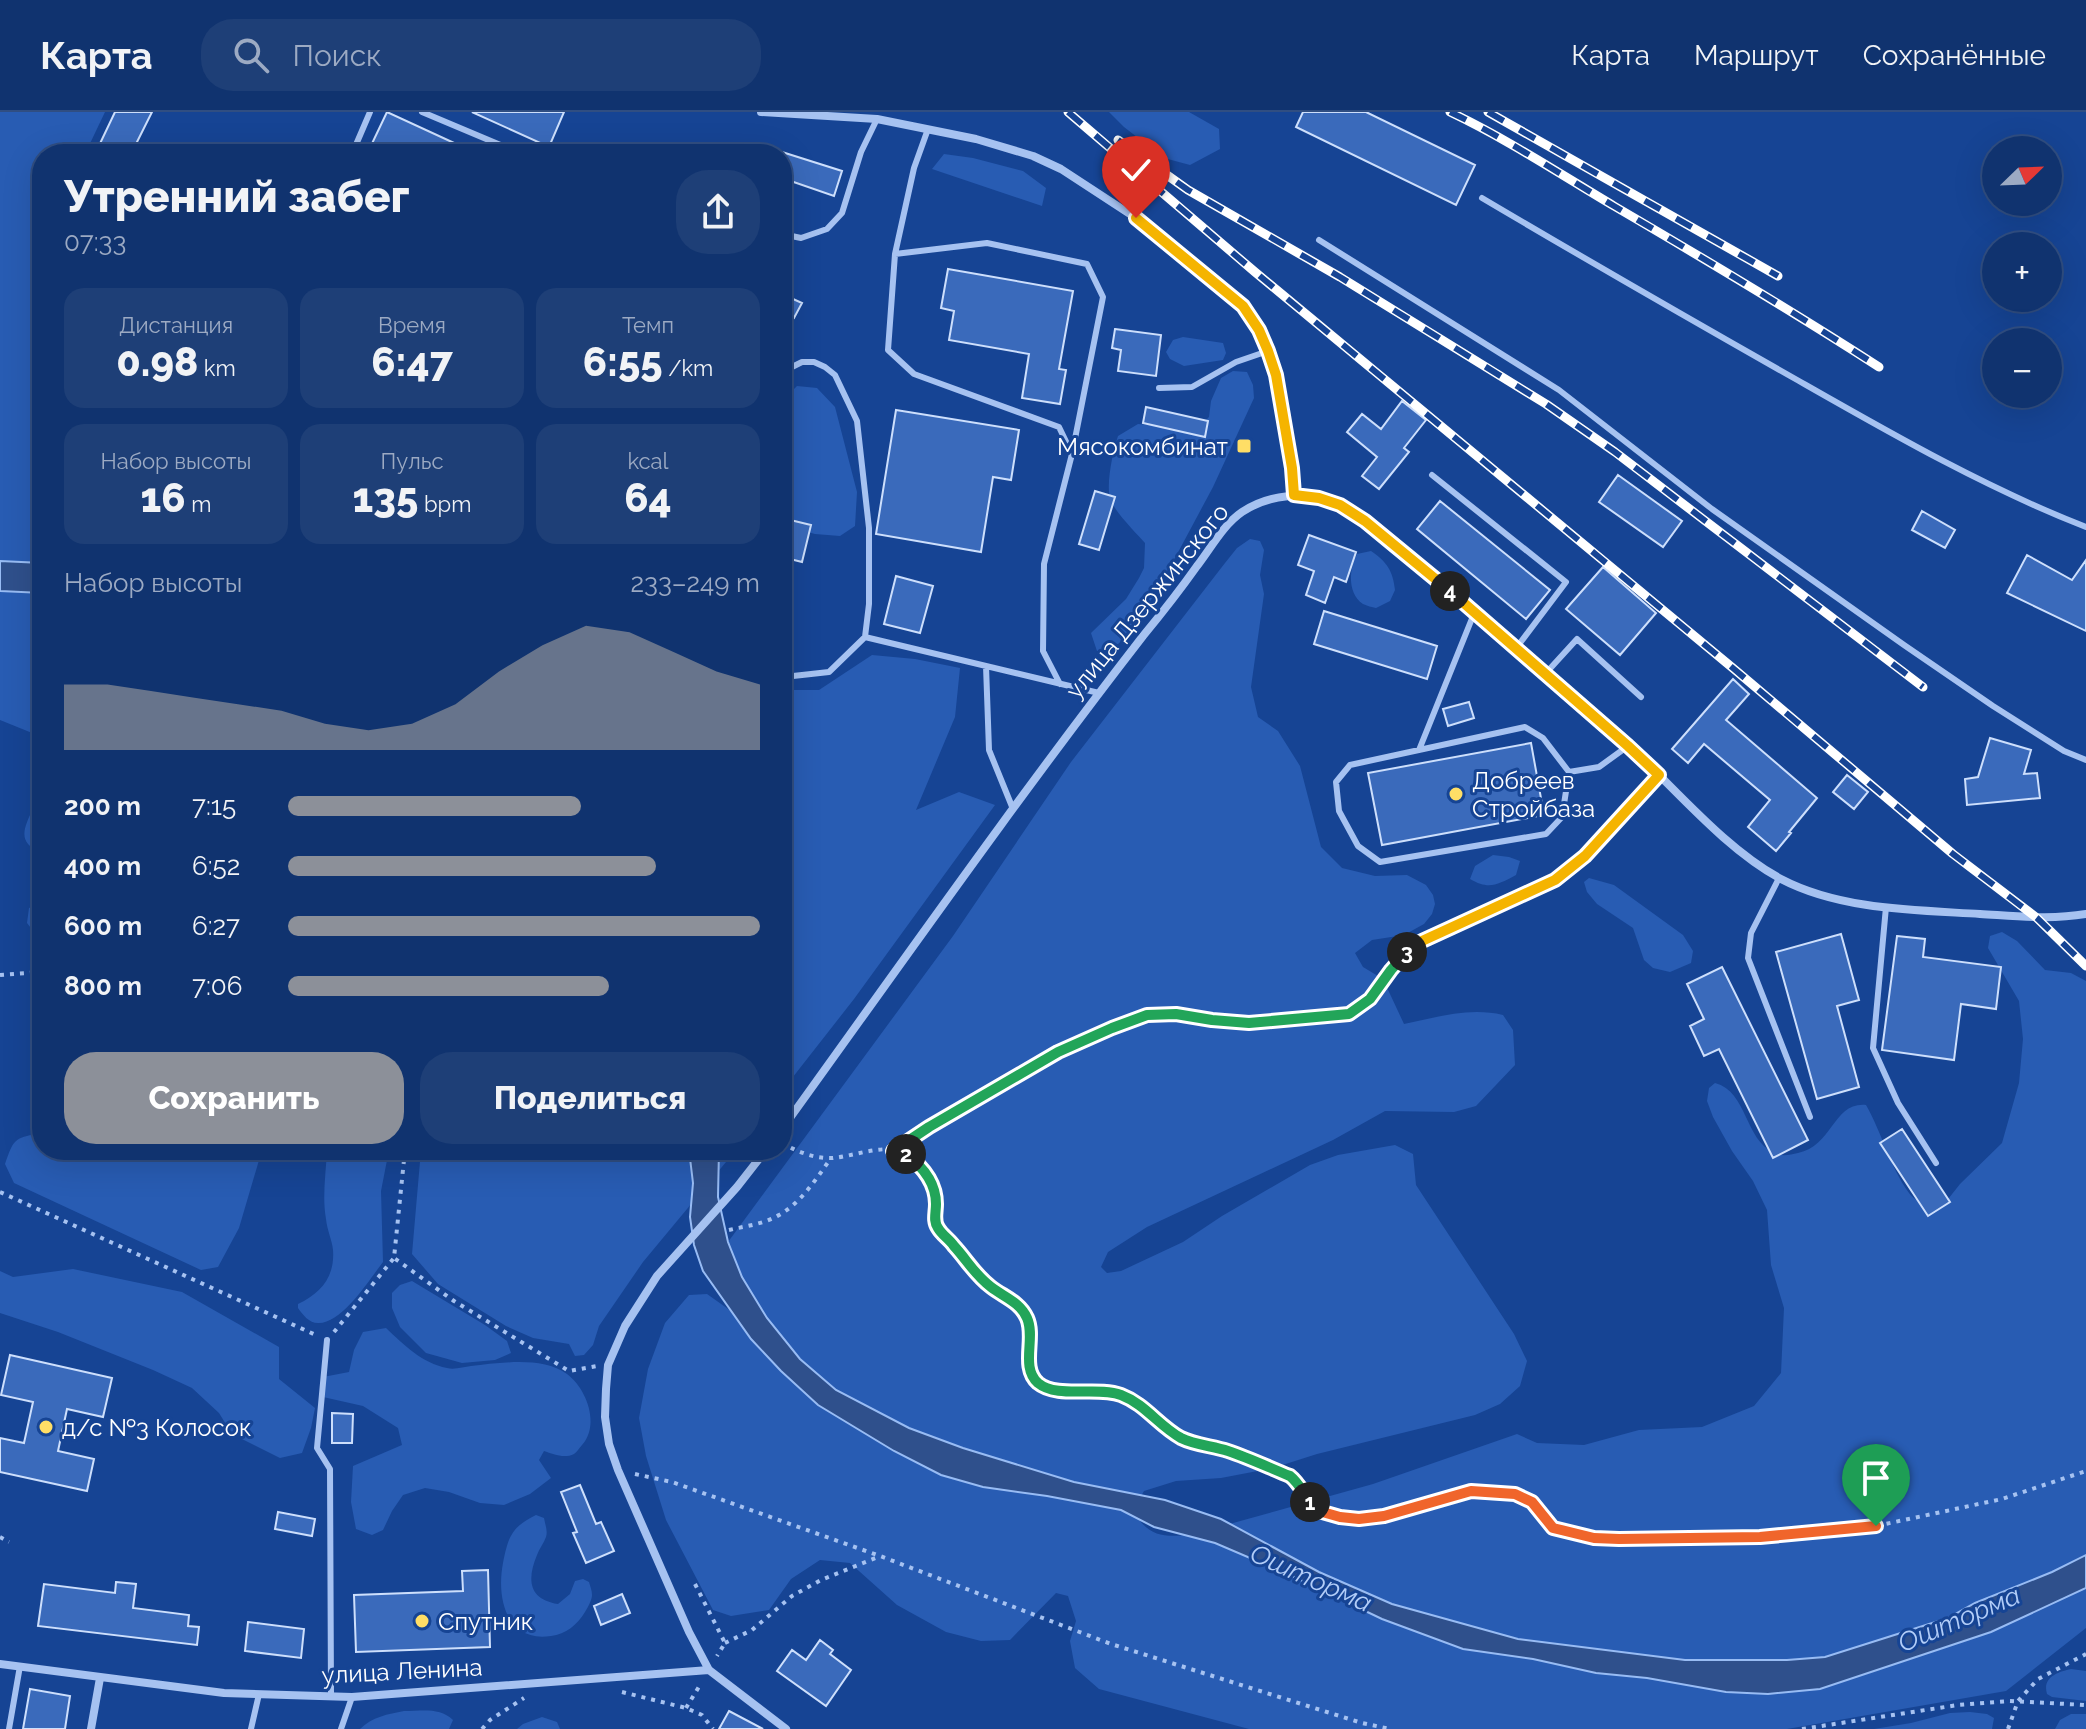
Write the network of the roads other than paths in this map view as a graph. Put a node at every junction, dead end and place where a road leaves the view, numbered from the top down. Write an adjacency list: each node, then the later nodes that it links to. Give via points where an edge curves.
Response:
1 (370, 112): 6 (lane)
2 (422, 112): 7 (lane)
3 (761, 112): 4 (street)
4 (877, 119): 5 (street); 9 (lane, via 842,213 827,229)
5 (928, 129): 11 (lane); 12 (street, via 1033,156 1103,195 1243,306)
6 (356, 144)
7 (498, 144)
8 (1482, 198): 18 (lane, via 1860,415 2032,506)
9 (792, 236)
10 (1319, 240): 30 (lane, via 1559,390 1712,509 1904,645 2005,714)
11 (895, 254): 15 (lane, via 888,350 914,374 1059,427); 15 (lane, via 987,243 1087,264 1103,297)
12 (1268, 351): 14 (lane, via 1192,387); 17 (street)
13 (792, 367): 20 (lane, via 814,362 835,375 857,421 869,528)
14 (1159, 388)
15 (1072, 454): 25 (lane, via 1044,564 1043,651)
16 (1432, 475): 21 (lane, via 1566,582)
17 (1294, 495): 19 (street, улица Дзержинского, via 1340,505 1365,521); 26 (street, улица Дзержинского, via 1268,499 1230,522)
18 (2086, 527)
19 (1475, 611): 21 (street, улица Дзержинского); 29 (lane)
20 (865, 637): 22 (lane); 24 (lane, via 829,672)
21 (1517, 647): 23 (street, улица Дзержинского)
22 (986, 666): 25 (lane); 33 (lane, via 989,750)
23 (1546, 673): 27 (lane, via 1577,639); 28 (street, улица Дзержинского)
24 (792, 676)
25 (1060, 684): 26 (lane)
26 (1099, 693): 33 (street, улица Дзержинского)
27 (1641, 697)
28 (1628, 746): 31 (lane, via 1599,767); 32 (street, улица Дзержинского)
29 (1419, 750): 31 (lane, via 1525,727 1543,738); 31 (lane, via 1350,765 1336,782 1339,811 1358,846 1380,862 1546,834 1562,817)
30 (2086, 760)
31 (1569, 772)
32 (1659, 775): 34 (street, улица Дзержинского, via 1738,850); 37 (lane, via 1585,856 1555,880)
33 (1013, 809): 38 (street, улица Дзержинского)
34 (1779, 878): 35 (street, улица Дзержинского, via 1826,896); 39 (lane, via 1751,933 1748,958)
35 (1886, 907): 36 (street, улица Дзержинского, via 2037,918); 41 (lane, via 1873,1048 1898,1103)
36 (2086, 914)
37 (1465, 922)
38 (792, 1115)
39 (1810, 1117)
40 (758, 1160): 45 (street, via 657,1276 608,1365 609,1444)
41 (1936, 1163)
42 (327, 1340): 48 (lane, via 317,1448 330,1469)
43 (0, 1664): 44 (street, улица Ленина)
44 (20, 1666): 46 (street, улица Ленина); 50 (lane)
45 (709, 1670): 49 (street, улица Ленина); 54 (street)
46 (100, 1678): 47 (street, улица Ленина); 51 (street)
47 (259, 1694): 48 (street, улица Ленина); 52 (lane)
48 (331, 1696): 49 (street, улица Ленина)
49 (352, 1697): 53 (lane)
50 (9, 1729)
51 (91, 1729)
52 (251, 1729)
53 (341, 1729)
54 (786, 1729)

